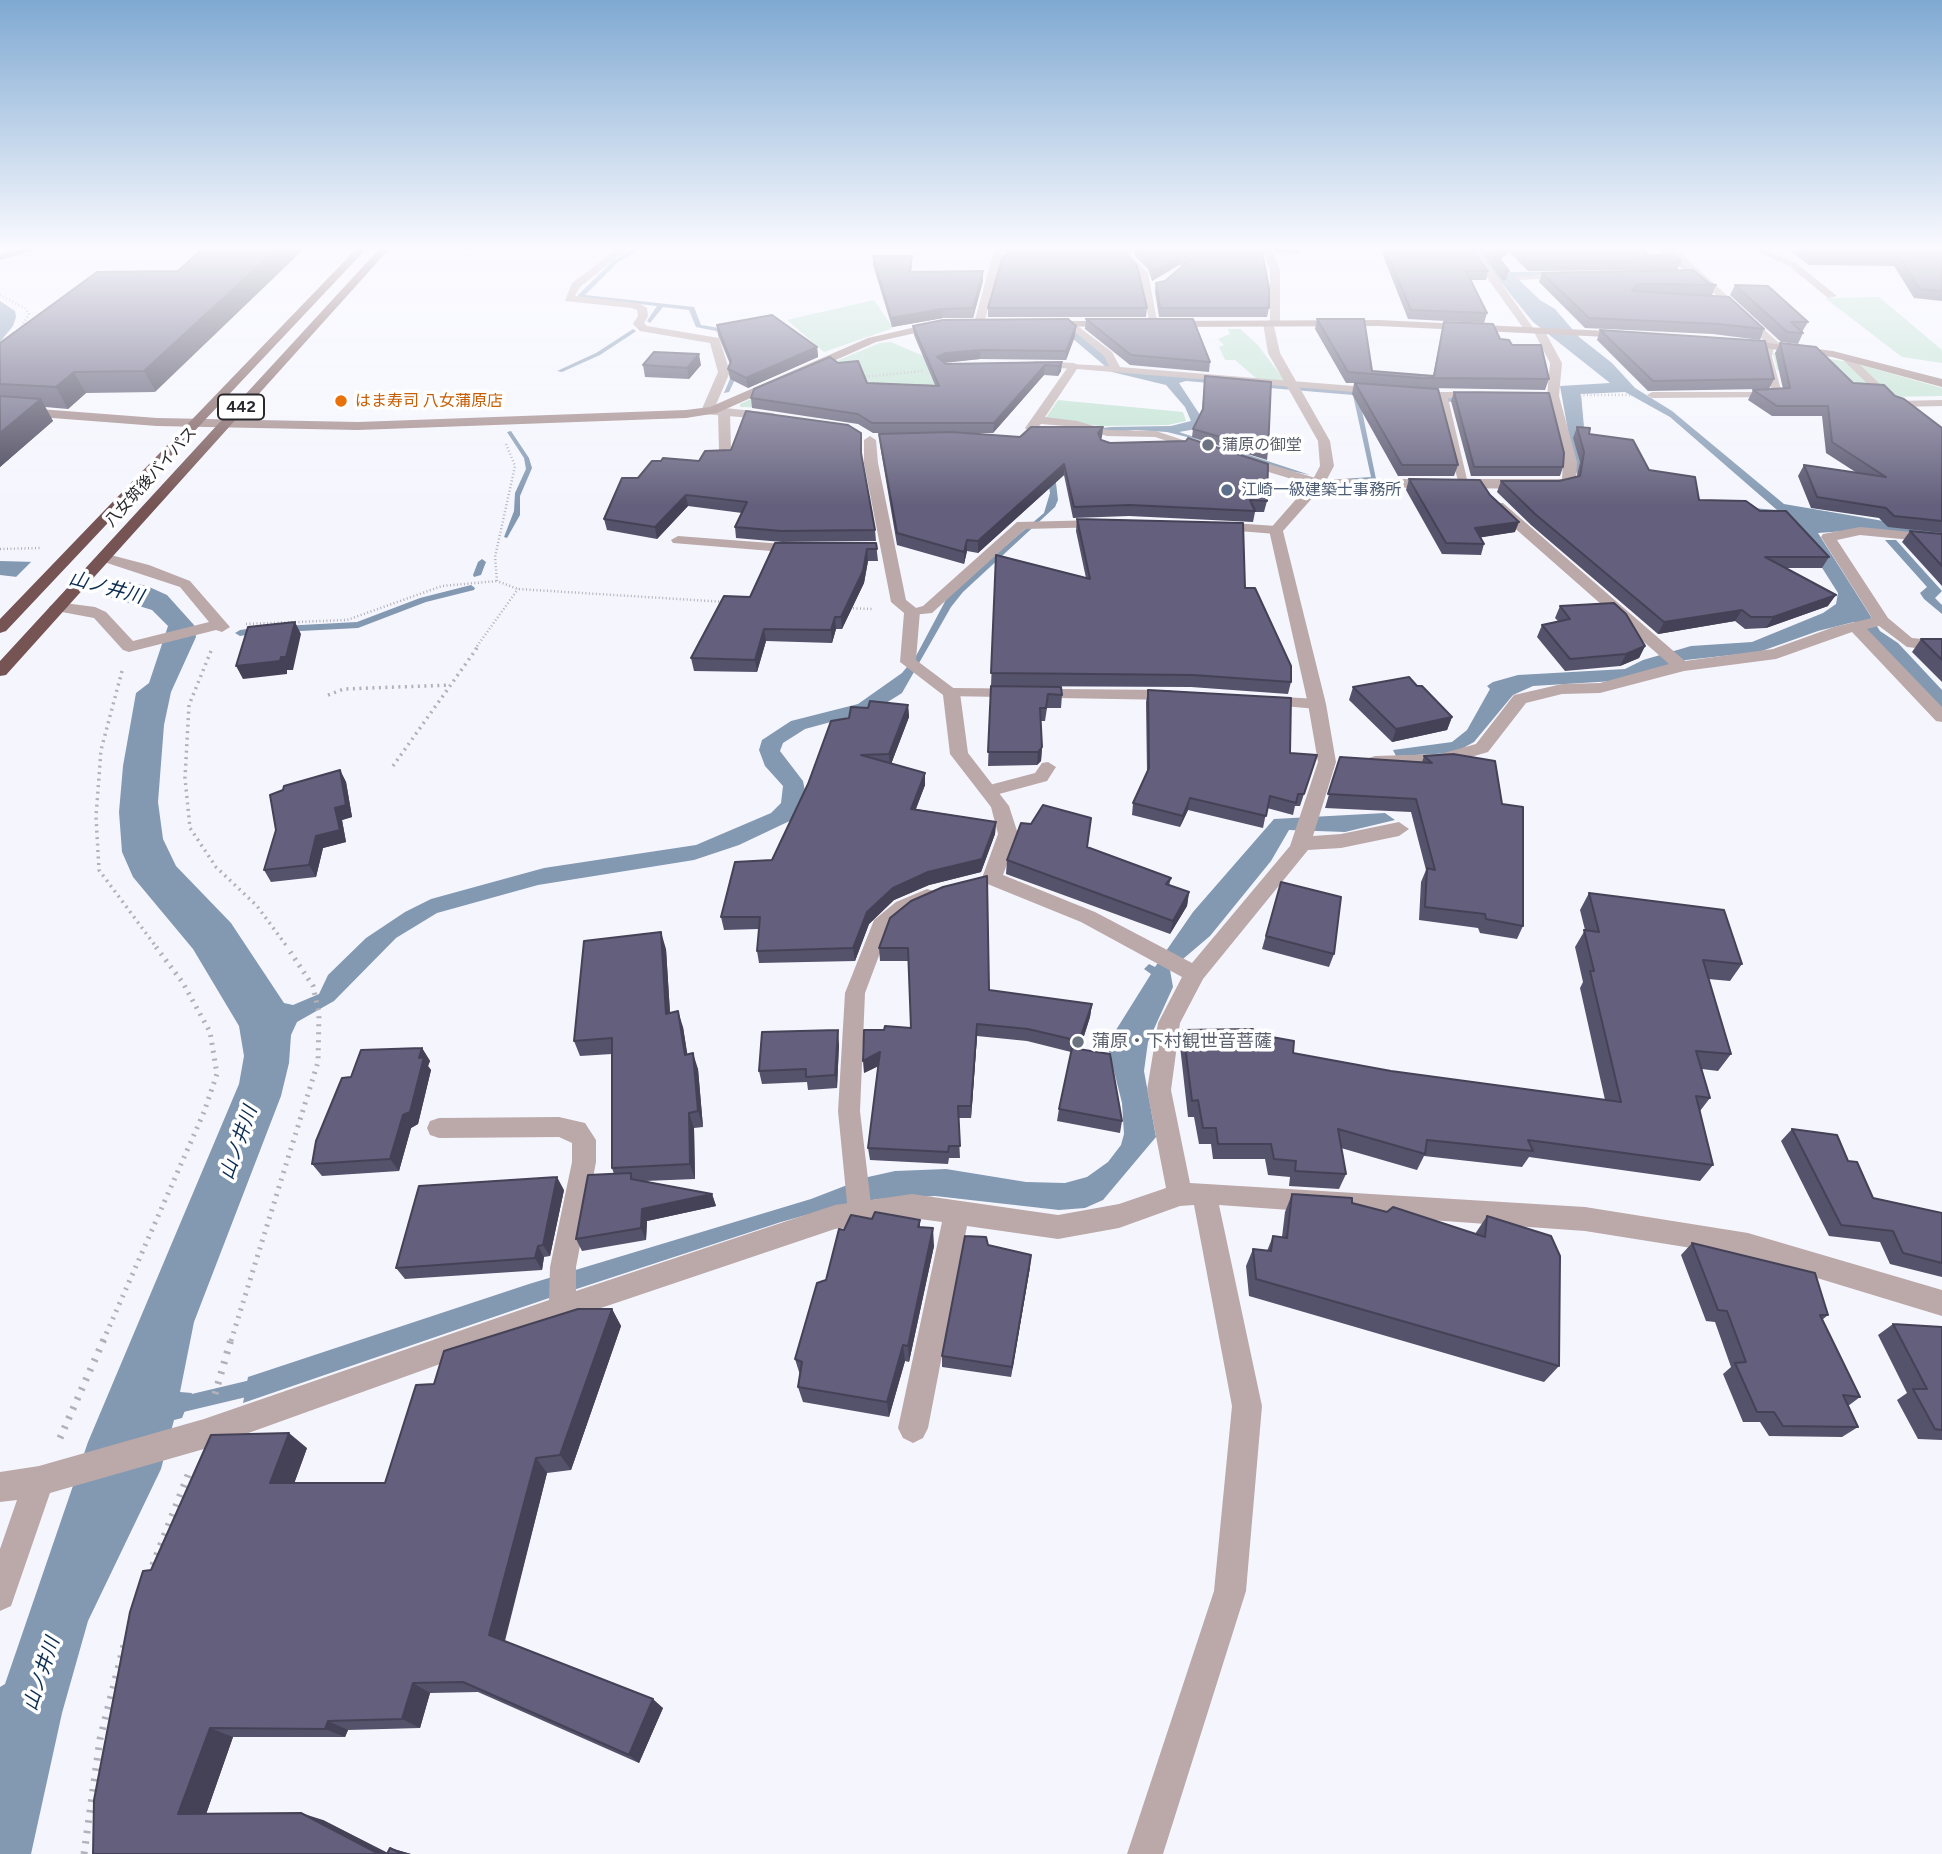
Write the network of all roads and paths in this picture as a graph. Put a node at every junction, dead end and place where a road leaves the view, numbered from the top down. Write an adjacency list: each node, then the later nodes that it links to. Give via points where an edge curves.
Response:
1 (282, 334): 38 (highway, 八女筑後バイパス / 442)
2 (307, 334): 39 (highway, 八女筑後バイパス / 442)
3 (678, 334): 15 (street, via 715,340)
4 (894, 334): 34 (street)
5 (1079, 334): 18 (lane, via 1108,354)
6 (1273, 334): 22 (street, via 1274,353)
7 (1539, 334): 45 (street, via 1556,363 1546,395 1570,462 1569,482)
8 (1602, 334): 10 (street)
9 (1760, 334): 12 (street)
10 (1644, 336)
11 (1724, 341): 12 (street)
12 (1772, 345): 13 (street); 29 (lane, via 1768,356 1779,395)
13 (1847, 358): 21 (street); 23 (lane)
14 (709, 360): 15 (street)
15 (722, 360): 34 (street, via 724,372)
16 (1020, 364): 17 (street)
17 (1074, 366): 18 (lane); 36 (lane)
18 (1112, 369): 22 (lane)
19 (924, 371): 20 (path)
20 (862, 377)
21 (1942, 383)
22 (1295, 386): 24 (lane); 43 (street, via 1324,440)
23 (1880, 390)
24 (1390, 392)
25 (1403, 393): 30 (lane)
26 (1493, 394): 30 (lane)
27 (1581, 395): 28 (path)
28 (1630, 395)
29 (1652, 395)
30 (1443, 400): 44 (lane)
31 (1942, 403): 32 (lane)
32 (1896, 404)
33 (0, 410): 38 (street)
34 (715, 411): 35 (street); 37 (street); 42 (lane)
35 (781, 418)
36 (1038, 420): 41 (lane); 43 (lane, via 1107,433 1156,434)
37 (499, 423): 39 (street); 53 (path, via 496,432 508,446 515,466 495,557)
38 (197, 424): 39 (street); 61 (highway, 八女筑後バイパス / 442)
39 (225, 424): 52 (highway, 八女筑後バイパス / 442)
40 (873, 438): 58 (street, via 871,463 882,548 900,602)
41 (1020, 441)
42 (725, 450)
43 (1322, 477): 44 (street); 48 (street)
44 (1465, 485): 45 (street)
45 (1482, 485): 65 (street, via 1493,501)
46 (1115, 524): 58 (lane, via 1025,525 926,610)
47 (1210, 526): 48 (lane)
48 (1276, 530): 72 (street)
49 (1942, 539): 59 (street, via 1875,532 1828,537)
50 (678, 540): 51 (lane)
51 (814, 549)
52 (99, 562): 56 (highway, 八女筑後バイパス / 442); 60 (street, via 144,568 185,584)
53 (497, 581): 54 (path); 60 (path, via 442,586 347,620)
54 (518, 589): 55 (path); 67 (path)
55 (735, 602)
56 (61, 603): 63 (street, via 100,615); 66 (highway, 八女筑後バイパス / 442)
57 (844, 608): 58 (path)
58 (912, 611): 68 (street, via 914,666)
59 (1881, 621): 62 (street); 64 (street, via 1907,642)
60 (218, 626): 63 (street); 90 (path, via 189,705 185,778 190,828 216,867 257,906 313,986 319,1014 318,1062)
61 (0, 628)
62 (1857, 628): 65 (street, via 1776,654); 73 (street)
63 (134, 646): 93 (path, via 101,750 96,817 99,870 183,983 210,1032 217,1074)
64 (1942, 646)
65 (1681, 666): 74 (street, via 1600,688 1520,699 1482,748 1441,760)
66 (0, 671)
67 (450, 685): 69 (path, via 344,689); 75 (path)
68 (951, 693): 70 (lane); 77 (street, via 959,754)
69 (328, 695)
70 (1191, 695)
71 (1254, 700): 72 (lane)
72 (1317, 705): 74 (street)
73 (1942, 717)
74 (1340, 762): 79 (street)
75 (393, 766)
76 (1048, 767): 77 (lane, via 1041,777)
77 (988, 791): 80 (street, via 1000,806 1008,834)
78 (1399, 829): 79 (street, via 1342,841)
79 (1304, 831): 83 (street)
80 (992, 878): 81 (lane); 83 (street, via 1088,917)
81 (970, 884)
82 (948, 890): 86 (lane, via 903,907 881,925 855,993 849,1111)
83 (1189, 971): 85 (street, via 1168,1023 1159,1090)
84 (439, 1128): 88 (street, via 559,1127 576,1130 584,1140 584,1162 563,1267)
85 (1192, 1194): 87 (street, via 1119,1216 1058,1227); 89 (street, via 1585,1219 1748,1245); 99 (street, via 1247,1406 1230,1591)
86 (859, 1210): 87 (street, via 912,1206); 88 (street)
87 (957, 1212): 91 (street)
88 (562, 1303): 92 (street)
89 (1942, 1303)
90 (219, 1379)
91 (913, 1428)
92 (194, 1438): 93 (street); 95 (path)
93 (48, 1478): 94 (street); 96 (street)
94 (0, 1487)
95 (145, 1584)
96 (0, 1595)
97 (127, 1634): 98 (path, via 100,1739)
98 (84, 1854)
99 (1145, 1854)

